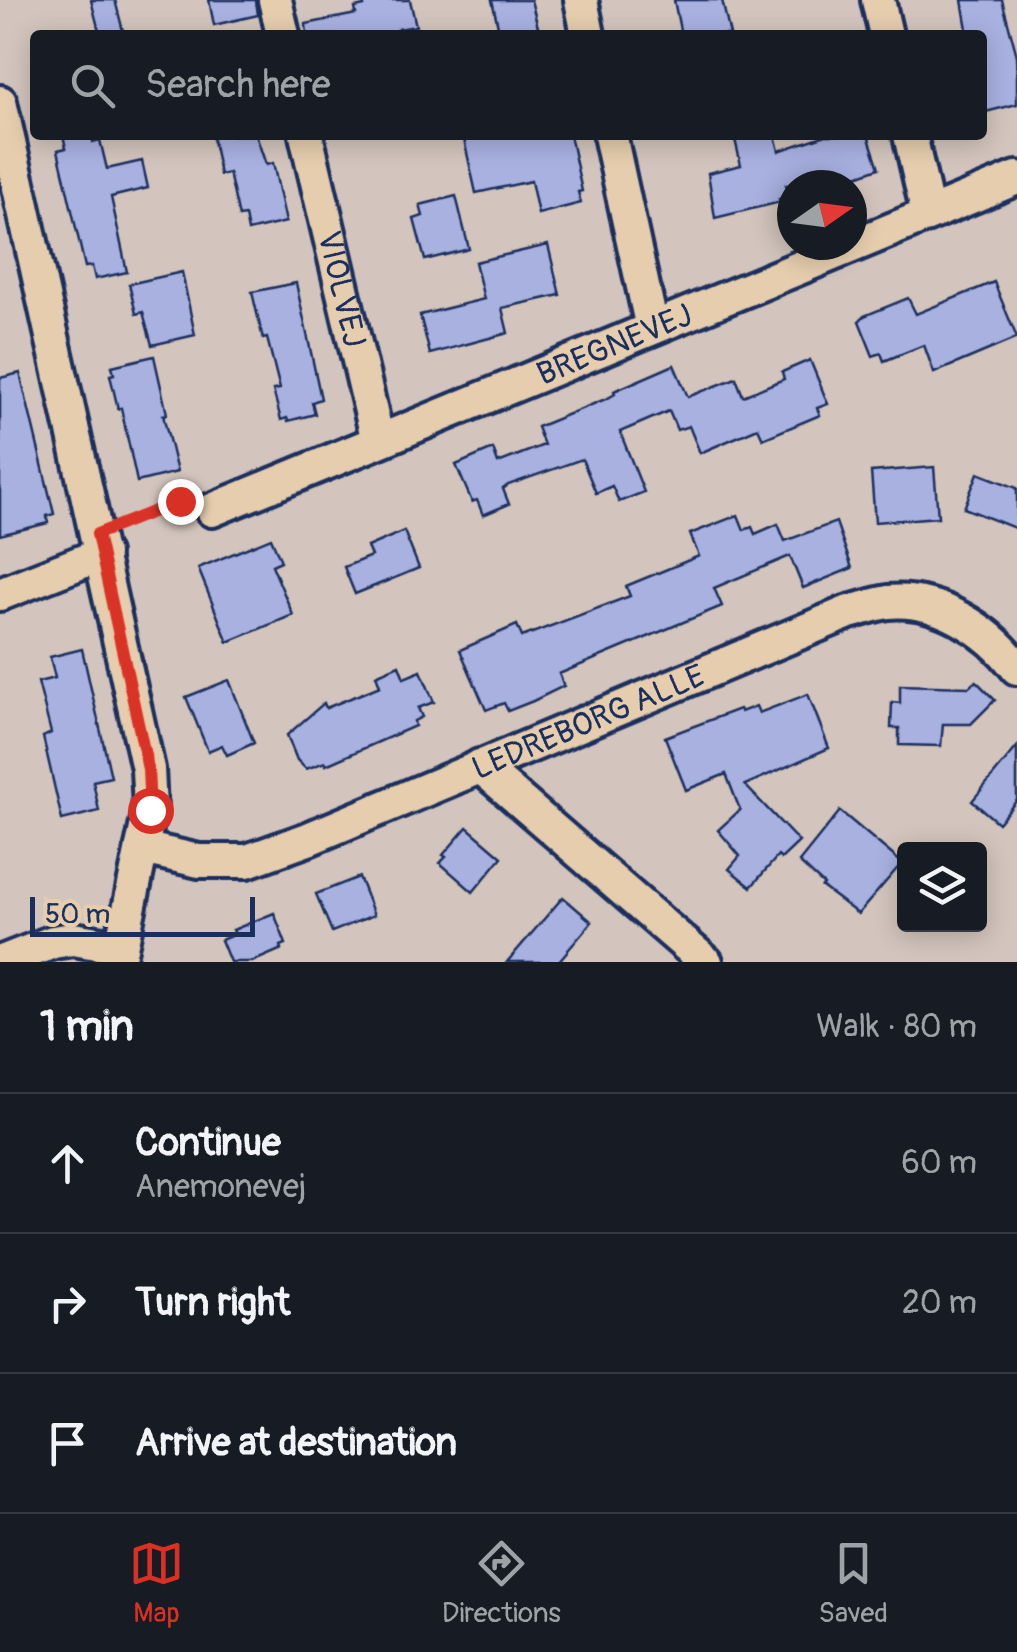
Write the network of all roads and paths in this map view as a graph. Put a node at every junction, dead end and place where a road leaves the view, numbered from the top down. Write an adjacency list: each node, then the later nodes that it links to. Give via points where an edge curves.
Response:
1 (274, 0): 4 (street)
2 (580, 0): 5 (street)
3 (878, 0): 6 (street)
4 (282, 30)
5 (587, 30)
6 (885, 30)
7 (0, 102): 16 (street)
8 (307, 140): 14 (street, VIOLVEJ)
9 (611, 140): 13 (street)
10 (911, 140): 12 (street)
11 (1017, 178): 12 (street, BREGNEVEJ)
12 (928, 214): 13 (street, BREGNEVEJ)
13 (652, 328): 14 (street, BREGNEVEJ)
14 (378, 441): 15 (street, BREGNEVEJ)
15 (196, 505): 16 (path)
16 (99, 544): 17 (street); 20 (street, via 148,769 150,810)
17 (0, 594)
18 (1017, 668): 19 (street, LEDREBORG ALLE, via 967,622 930,606 890,602 849,612)
19 (480, 766): 20 (street, LEDREBORG ALLE, via 246,861 199,861); 23 (street)
20 (142, 848): 21 (street)
21 (119, 954): 22 (street, via 73,939)
22 (2, 962)
23 (706, 962)

